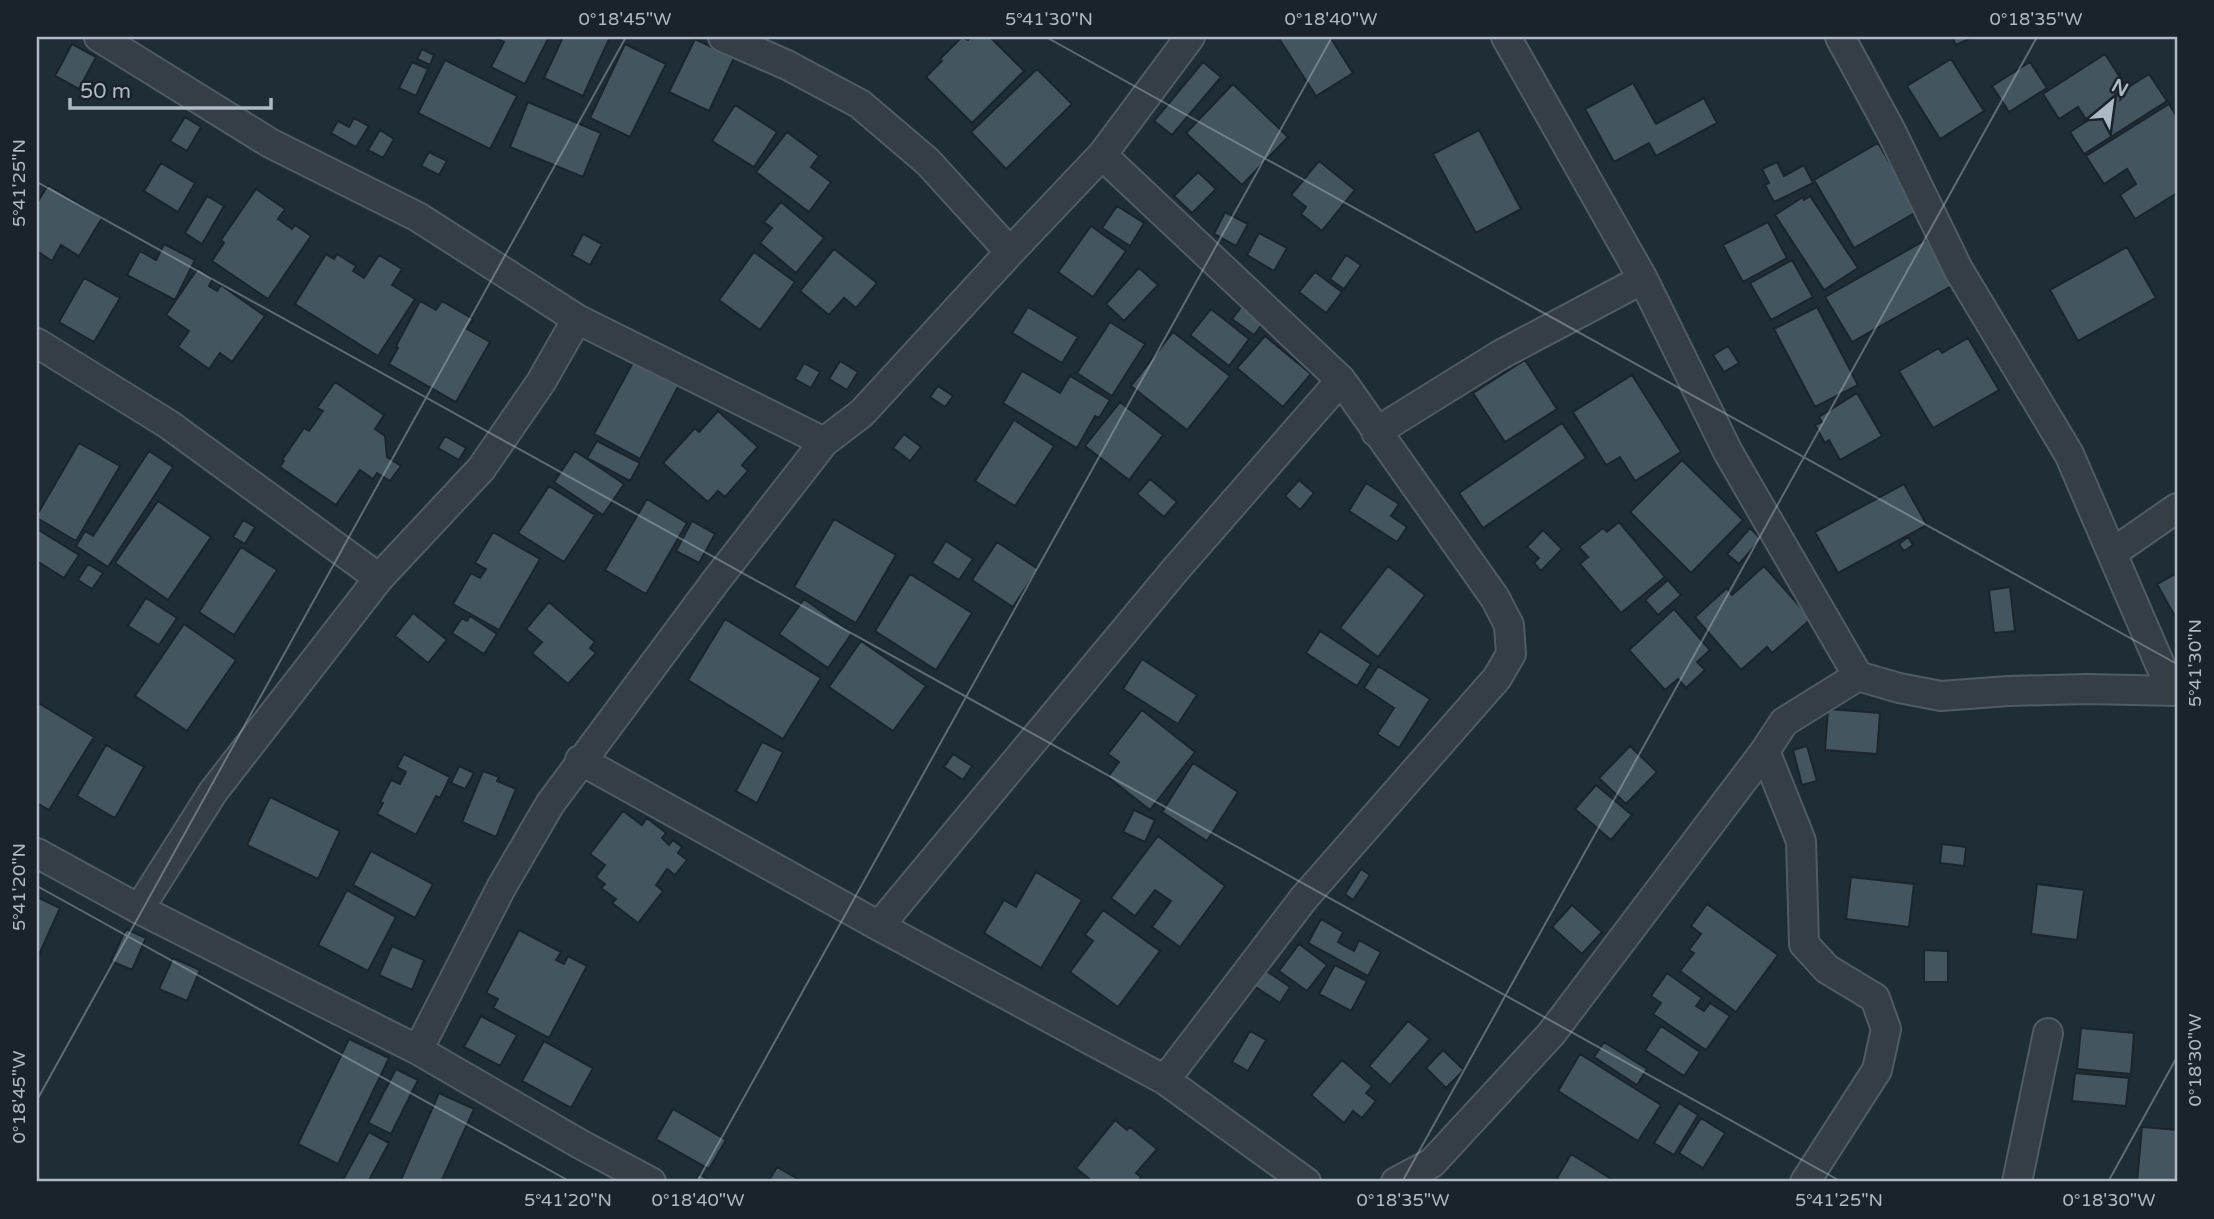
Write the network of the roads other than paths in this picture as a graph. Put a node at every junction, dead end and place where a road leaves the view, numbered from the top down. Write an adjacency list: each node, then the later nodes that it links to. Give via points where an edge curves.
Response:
1 (99, 37): 9 (street, via 270,143 418,217)
2 (723, 37): 7 (street, via 860,104 928,162)
3 (1190, 37): 6 (street)
4 (1506, 37): 8 (street)
5 (1840, 37): 15 (street, via 1958,269 2068,454)
6 (1102, 155): 7 (street); 11 (street)
7 (1010, 252): 13 (street, via 862,413)
8 (1643, 279): 12 (street, via 1500,355); 17 (street, via 1728,453)
9 (577, 319): 13 (street); 16 (street, via 541,382 481,468)
10 (37, 343): 16 (street, via 167,424)
11 (1341, 380): 12 (street); 23 (street)
12 (1376, 432): 26 (street, via 1495,598 1509,625 1511,654 1497,678 1304,898)
13 (824, 442): 20 (street)
14 (2177, 508): 15 (street)
15 (2112, 553): 18 (street)
16 (379, 578): 22 (street, via 213,792)
17 (1858, 676): 18 (street, via 1941,696); 19 (street, via 1784,722)
18 (2174, 690)
19 (1765, 751): 29 (street, via 1551,1034 1432,1163); 30 (street, via 1801,841 1804,944 1827,969 1875,999 1886,1029 1877,1070)
20 (580, 760): 23 (street); 25 (street, via 501,888)
21 (37, 853): 22 (street)
22 (139, 909): 25 (street)
23 (879, 926): 26 (street)
24 (2048, 1033): 31 (street)
25 (418, 1050): 27 (street)
26 (1165, 1080): 28 (street)
27 (651, 1182)
28 (1307, 1182)
29 (1396, 1182)
30 (1805, 1182)
31 (2017, 1182)

